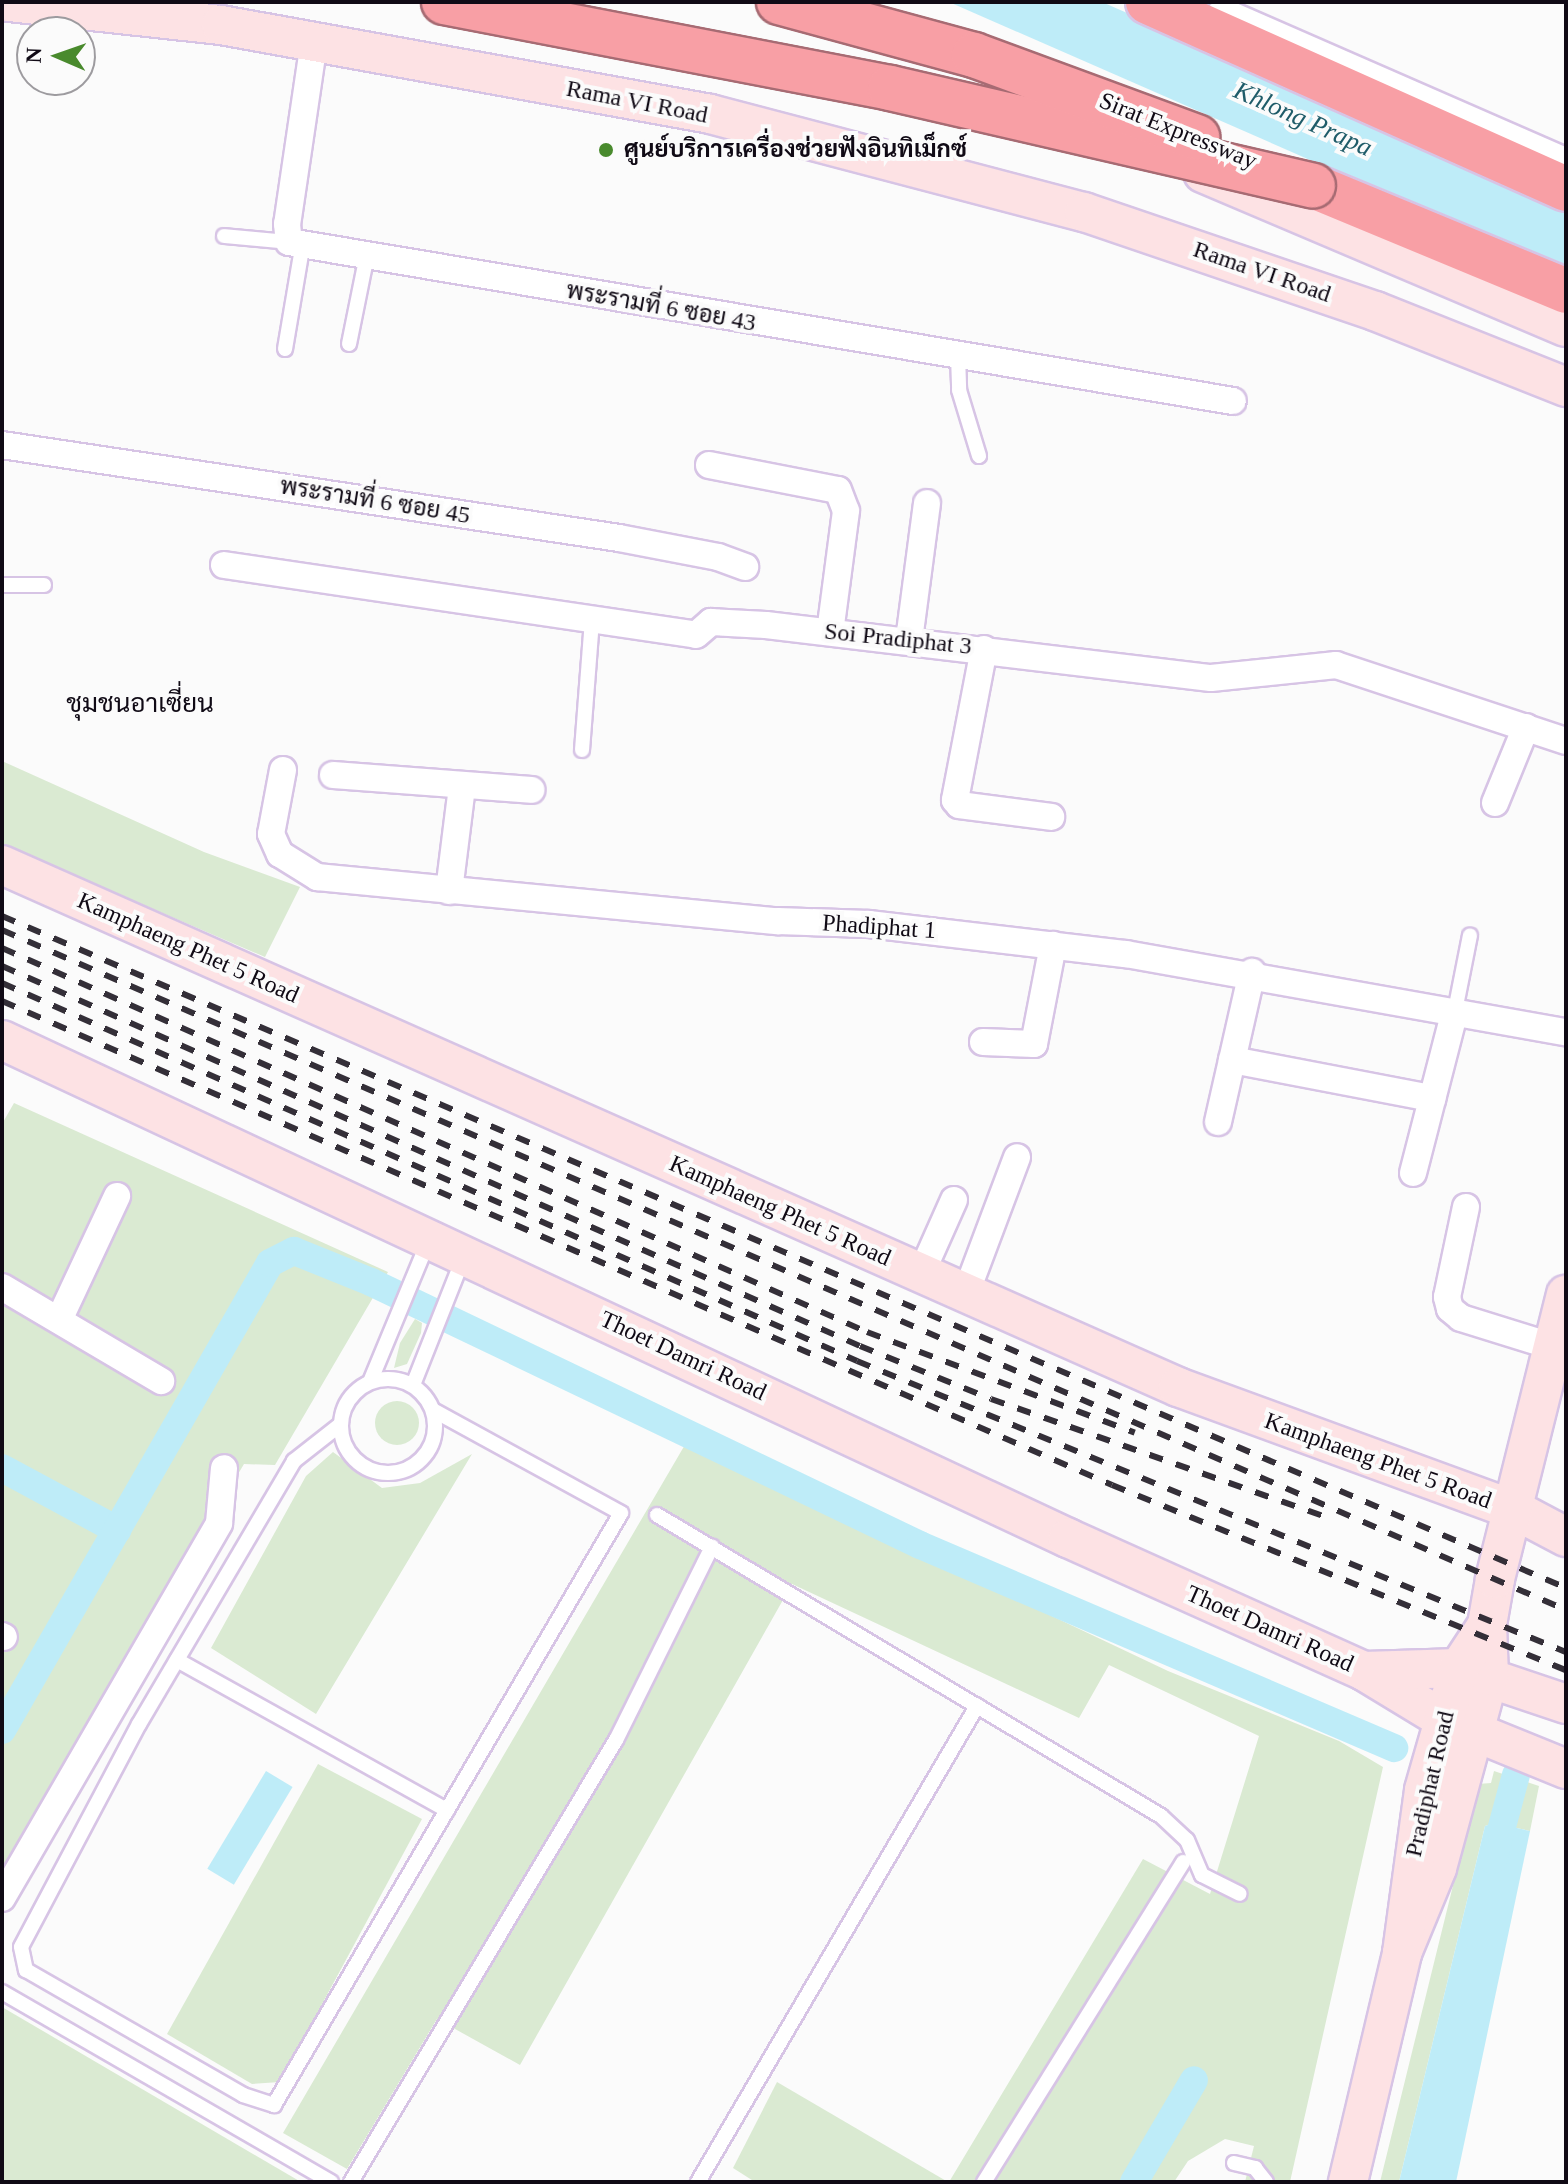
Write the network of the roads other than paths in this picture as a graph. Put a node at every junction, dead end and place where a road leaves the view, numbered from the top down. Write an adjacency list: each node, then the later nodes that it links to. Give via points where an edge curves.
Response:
1 (9, 2): 7 (street, Rama VI Road, via 107,10)
2 (444, 2): 9 (highway, bridge, via 890,88)
3 (779, 2): 9 (highway, Sirat Expressway, bridge, via 1060,85)
4 (825, 2): 15 (street, via 1317,225)
5 (1148, 2): 10 (highway)
6 (1209, 4): 8 (street)
7 (314, 42): 12 (street, via 287,224); 19 (street, Rama VI Road, via 710,114 1084,212 1375,311)
8 (1566, 161)
9 (1313, 186): 14 (highway, Sirat Expressway)
10 (1566, 189)
11 (224, 236): 12 (lane)
12 (296, 242): 13 (street, พระรามที่ 6 ซอย 43); 17 (lane)
13 (367, 255): 16 (lane); 18 (street, พระรามที่ 6 ซอย 43)
14 (1566, 291)
15 (1566, 327)
16 (349, 344)
17 (285, 349)
18 (958, 356): 20 (street, พระรามที่ 6 ซอย 43); 22 (lane, via 959,390)
19 (1566, 387)
20 (1233, 401)
21 (2, 445): 26 (street, พระรามที่ 6 ซอย 45, via 619,538)
22 (979, 456)
23 (709, 465): 30 (street, via 838,490 846,511)
24 (927, 503): 31 (street)
25 (224, 565): 29 (street, Soi Pradiphat 3)
26 (745, 567)
27 (2, 585): 28 (lane)
28 (44, 585)
29 (592, 619): 30 (street, Soi Pradiphat 3, via 696,635 711,622); 35 (lane)
30 (830, 632): 31 (street, Soi Pradiphat 3)
31 (909, 640): 32 (street, Soi Pradiphat 3)
32 (984, 649): 33 (street, Soi Pradiphat 3, via 1211,678 1336,665); 41 (street, via 955,800 959,805)
33 (1526, 727): 34 (street, Soi Pradiphat 3); 40 (street)
34 (1566, 741)
35 (582, 750)
36 (283, 770): 43 (street, Phadiphat 1, via 271,834 280,854 295,867 317,877)
37 (333, 775): 38 (street)
38 (462, 786): 39 (street); 43 (street)
39 (531, 790)
40 (1495, 803)
41 (1051, 817)
42 (2, 865): 61 (street, Kamphaeng Phet 5 Road)
43 (449, 891): 45 (street, Phadiphat 1, via 778,921 869,924)
44 (1470, 935): 47 (lane)
45 (1053, 945): 46 (street, Phadiphat 1); 50 (street, via 1034,1044)
46 (1252, 972): 47 (street, Phadiphat 1); 51 (street)
47 (1455, 1011): 48 (street, Phadiphat 1); 52 (street)
48 (1566, 1032)
49 (2, 1040): 59 (street, Thoet Damri Road)
50 (983, 1042)
51 (1232, 1060): 52 (street); 53 (street)
52 (1432, 1098): 55 (street)
53 (1218, 1122)
54 (1017, 1157): 63 (street)
55 (1413, 1173)
56 (117, 1196): 65 (street)
57 (954, 1200): 61 (street)
58 (1466, 1207): 66 (street, via 1447,1297 1450,1309 1461,1318)
59 (430, 1239): 60 (street, Thoet Damri Road); 68 (lane)
60 (464, 1254): 69 (lane); 78 (street, Thoet Damri Road)
61 (921, 1274): 63 (street, Kamphaeng Phet 5 Road)
62 (2, 1287): 65 (street)
63 (966, 1293): 73 (street, Kamphaeng Phet 5 Road, via 1178,1387)
64 (1566, 1295): 66 (street, Pradiphat Road)
65 (59, 1320): 67 (street)
66 (1554, 1347): 73 (street, Pradiphat Road)
67 (161, 1381)
68 (370, 1382): 69 (lane, via 384,1378); 71 (lane, via 349,1398)
69 (413, 1385): 70 (lane)
70 (433, 1410): 71 (lane, via 434,1441 427,1454 416,1465 387,1474 359,1464 342,1439); 84 (lane, via 621,1513)
71 (341, 1424): 77 (lane, via 294,1461)
72 (224, 1468): 87 (street, via 219,1523)
73 (1515, 1510): 75 (street, Kamphaeng Phet 5 Road); 79 (street, Pradiphat Road)
74 (657, 1515): 76 (lane)
75 (1562, 1535)
76 (712, 1547): 81 (lane); 91 (lane, via 616,1740)
77 (177, 1660): 84 (lane); 84 (lane, via 21,1947 21,1958 26,1970 243,2095 274,2105)
78 (1364, 1671): 79 (street, Thoet Damri Road); 82 (street, Thoet Damri Road)
79 (1474, 1672): 80 (street, Thoet Damri Road); 82 (street, Pradiphat Road)
80 (1566, 1704)
81 (977, 1706): 86 (lane, via 1161,1816 1187,1840 1202,1875); 92 (lane)
82 (1458, 1724): 83 (street, Thoet Damri Road); 95 (street, Pradiphat Road, via 1412,1856 1402,1953)
83 (1566, 1769)
84 (447, 1810)
85 (1183, 1862): 93 (lane)
86 (1240, 1894)
87 (2, 1898)
88 (2, 1992): 90 (lane)
89 (1234, 2163): 94 (lane, via 1255,2168)
90 (331, 2182)
91 (351, 2182)
92 (698, 2182)
93 (984, 2182)
94 (1266, 2182)
95 (1348, 2182)

